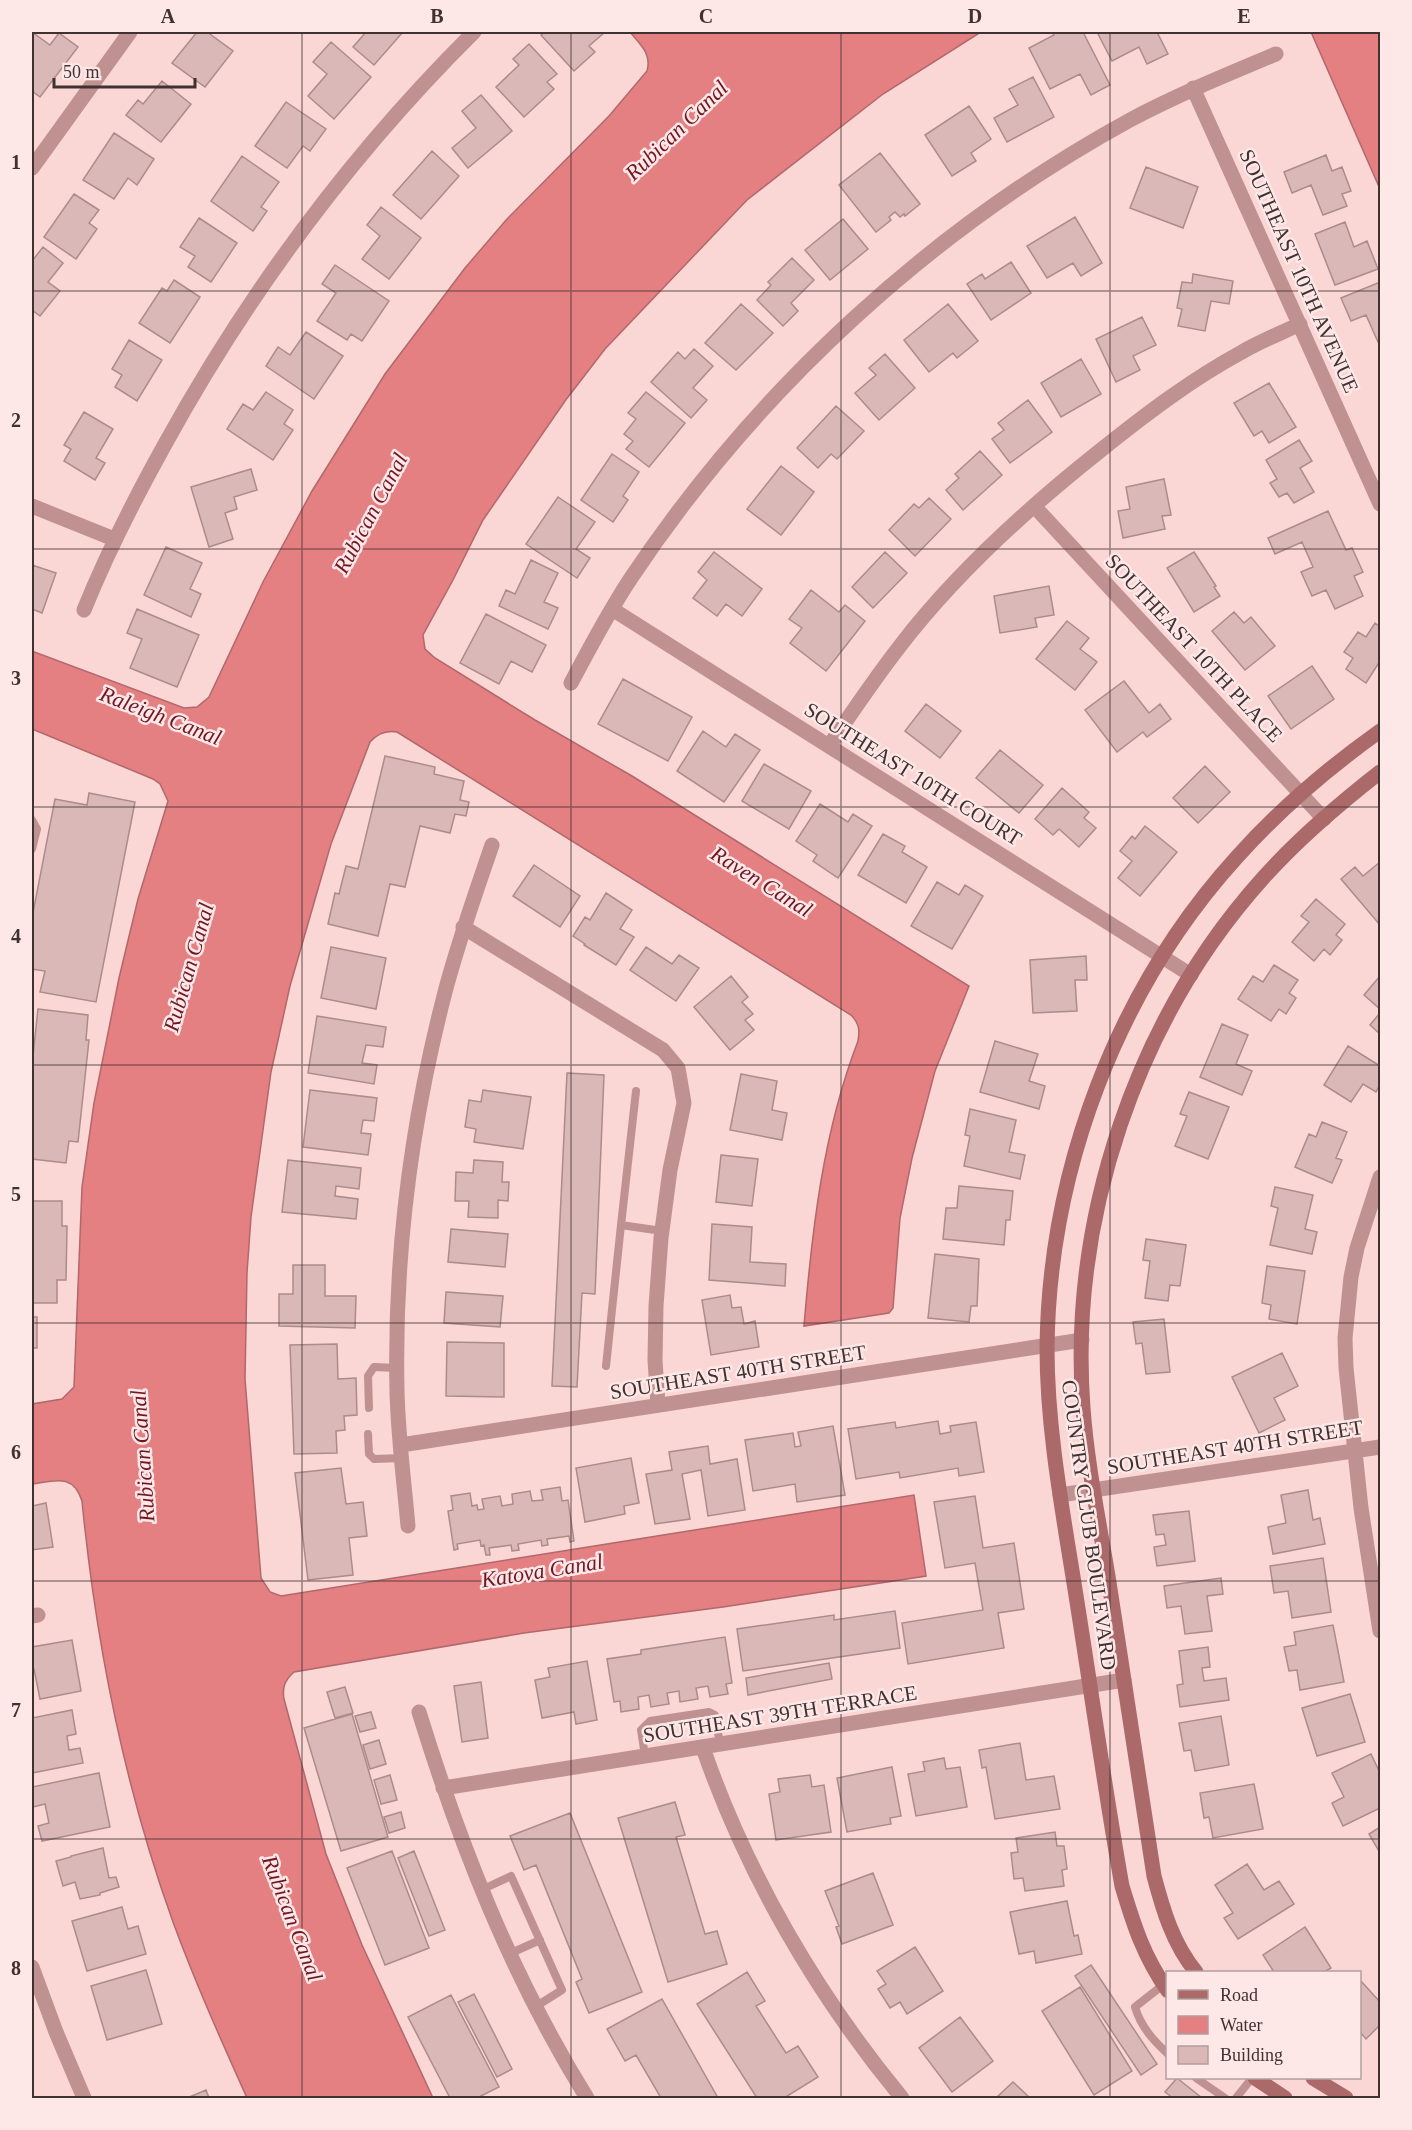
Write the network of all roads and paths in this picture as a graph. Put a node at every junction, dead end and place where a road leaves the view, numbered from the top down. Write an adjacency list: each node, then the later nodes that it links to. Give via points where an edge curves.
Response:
1 (130, 32): 5 (street)
2 (467, 34): 10 (street, via 377,136 270,274 222,346)
3 (1276, 54): 4 (street)
4 (1193, 88): 6 (street, SOUTHEAST 10TH AVENUE); 11 (street, via 1091,143 1010,195 930,254 854,318 717,463)
5 (32, 168)
6 (1300, 324): 7 (street, SOUTHEAST 10TH AVENUE); 9 (street, via 1242,352 1169,398)
7 (1380, 504)
8 (32, 506): 10 (street)
9 (1034, 506): 15 (street, via 919,623); 17 (street, SOUTHEAST 10TH PLACE)
10 (114, 539): 12 (street)
11 (612, 609): 13 (street); 15 (street, SOUTHEAST 10TH COURT)
12 (84, 610)
13 (571, 683)
14 (1380, 731): 17 (main road, COUNTRY CLUB BOULEVARD)
15 (829, 746): 23 (street, SOUTHEAST 10TH COURT)
16 (1380, 772): 18 (main road, COUNTRY CLUB BOULEVARD)
17 (1300, 794): 18 (street, SOUTHEAST 10TH PLACE); 23 (main road, COUNTRY CLUB BOULEVARD, via 1235,858 1197,904)
18 (1324, 819): 24 (main road, COUNTRY CLUB BOULEVARD, via 1263,878)
19 (32, 820): 21 (lane, via 37,829)
20 (492, 845): 22 (street)
21 (32, 849)
22 (463, 927): 28 (street, via 663,1050 678,1068 684,1103); 32 (street, via 441,1006 415,1133 400,1268)
23 (1162, 957): 24 (street, SOUTHEAST 10TH COURT); 30 (main road, COUNTRY CLUB BOULEVARD, via 1098,1084 1076,1153 1056,1241)
24 (1191, 975): 29 (main road, COUNTRY CLUB BOULEVARD, via 1167,1015 1132,1092 1112,1152 1089,1256)
25 (636, 1091): 27 (lane)
26 (1380, 1177): 37 (street, via 1357,1248 1347,1307 1346,1368)
27 (621, 1225): 28 (lane); 31 (lane)
28 (662, 1231): 33 (street, via 656,1306)
29 (1082, 1340): 30 (street, SOUTHEAST 40TH STREET); 39 (main road, COUNTRY CLUB BOULEVARD, via 1083,1410)
30 (1047, 1345): 33 (street, SOUTHEAST 40TH STREET); 40 (main road, COUNTRY CLUB BOULEVARD, via 1048,1399)
31 (606, 1366)
32 (397, 1368): 34 (lane, via 375,1367 368,1376); 38 (street)
33 (658, 1406): 38 (street, SOUTHEAST 40TH STREET)
34 (369, 1408)
35 (368, 1434): 38 (lane, via 369,1454 374,1459)
36 (1380, 1447): 37 (street, SOUTHEAST 40TH STREET)
37 (1354, 1451): 39 (street, SOUTHEAST 40TH STREET); 42 (street)
38 (402, 1452): 41 (street)
39 (1094, 1490): 40 (street, SOUTHEAST 40TH STREET); 43 (main road, COUNTRY CLUB BOULEVARD)
40 (1060, 1495): 44 (main road, COUNTRY CLUB BOULEVARD)
41 (408, 1526)
42 (1380, 1631)
43 (1124, 1680): 44 (street, SOUTHEAST 39TH TERRACE); 54 (main road, COUNTRY CLUB BOULEVARD, via 1154,1876 1168,1925)
44 (1090, 1686): 46 (street, SOUTHEAST 39TH TERRACE); 55 (main road, COUNTRY CLUB BOULEVARD, via 1122,1886 1144,1953)
45 (420, 1712): 49 (street)
46 (720, 1746): 47 (street, SOUTHEAST 39TH TERRACE); 48 (lane, via 715,1715 709,1712 650,1721 641,1730)
47 (704, 1748): 48 (street, SOUTHEAST 39TH TERRACE); 64 (street, via 733,1826 793,1942 846,2026)
48 (645, 1757): 49 (street, SOUTHEAST 39TH TERRACE)
49 (443, 1788): 50 (street)
50 (481, 1890): 51 (lane, via 511,1876); 52 (street)
51 (540, 1940): 52 (lane); 56 (lane, via 562,1990)
52 (509, 1954): 56 (street)
53 (32, 1967): 62 (street)
54 (1195, 1971)
55 (1165, 1988): 57 (lane, via 1135,2007 1138,2019)
56 (535, 2007): 63 (street)
57 (1166, 2053)
58 (1197, 2079): 65 (lane)
59 (1252, 2079): 66 (lane)
60 (1255, 2079): 67 (main road)
61 (1314, 2079): 68 (main road)
62 (84, 2098)
63 (587, 2098)
64 (902, 2098)
65 (1225, 2098)
66 (1236, 2098)
67 (1285, 2098)
68 (1346, 2098)

